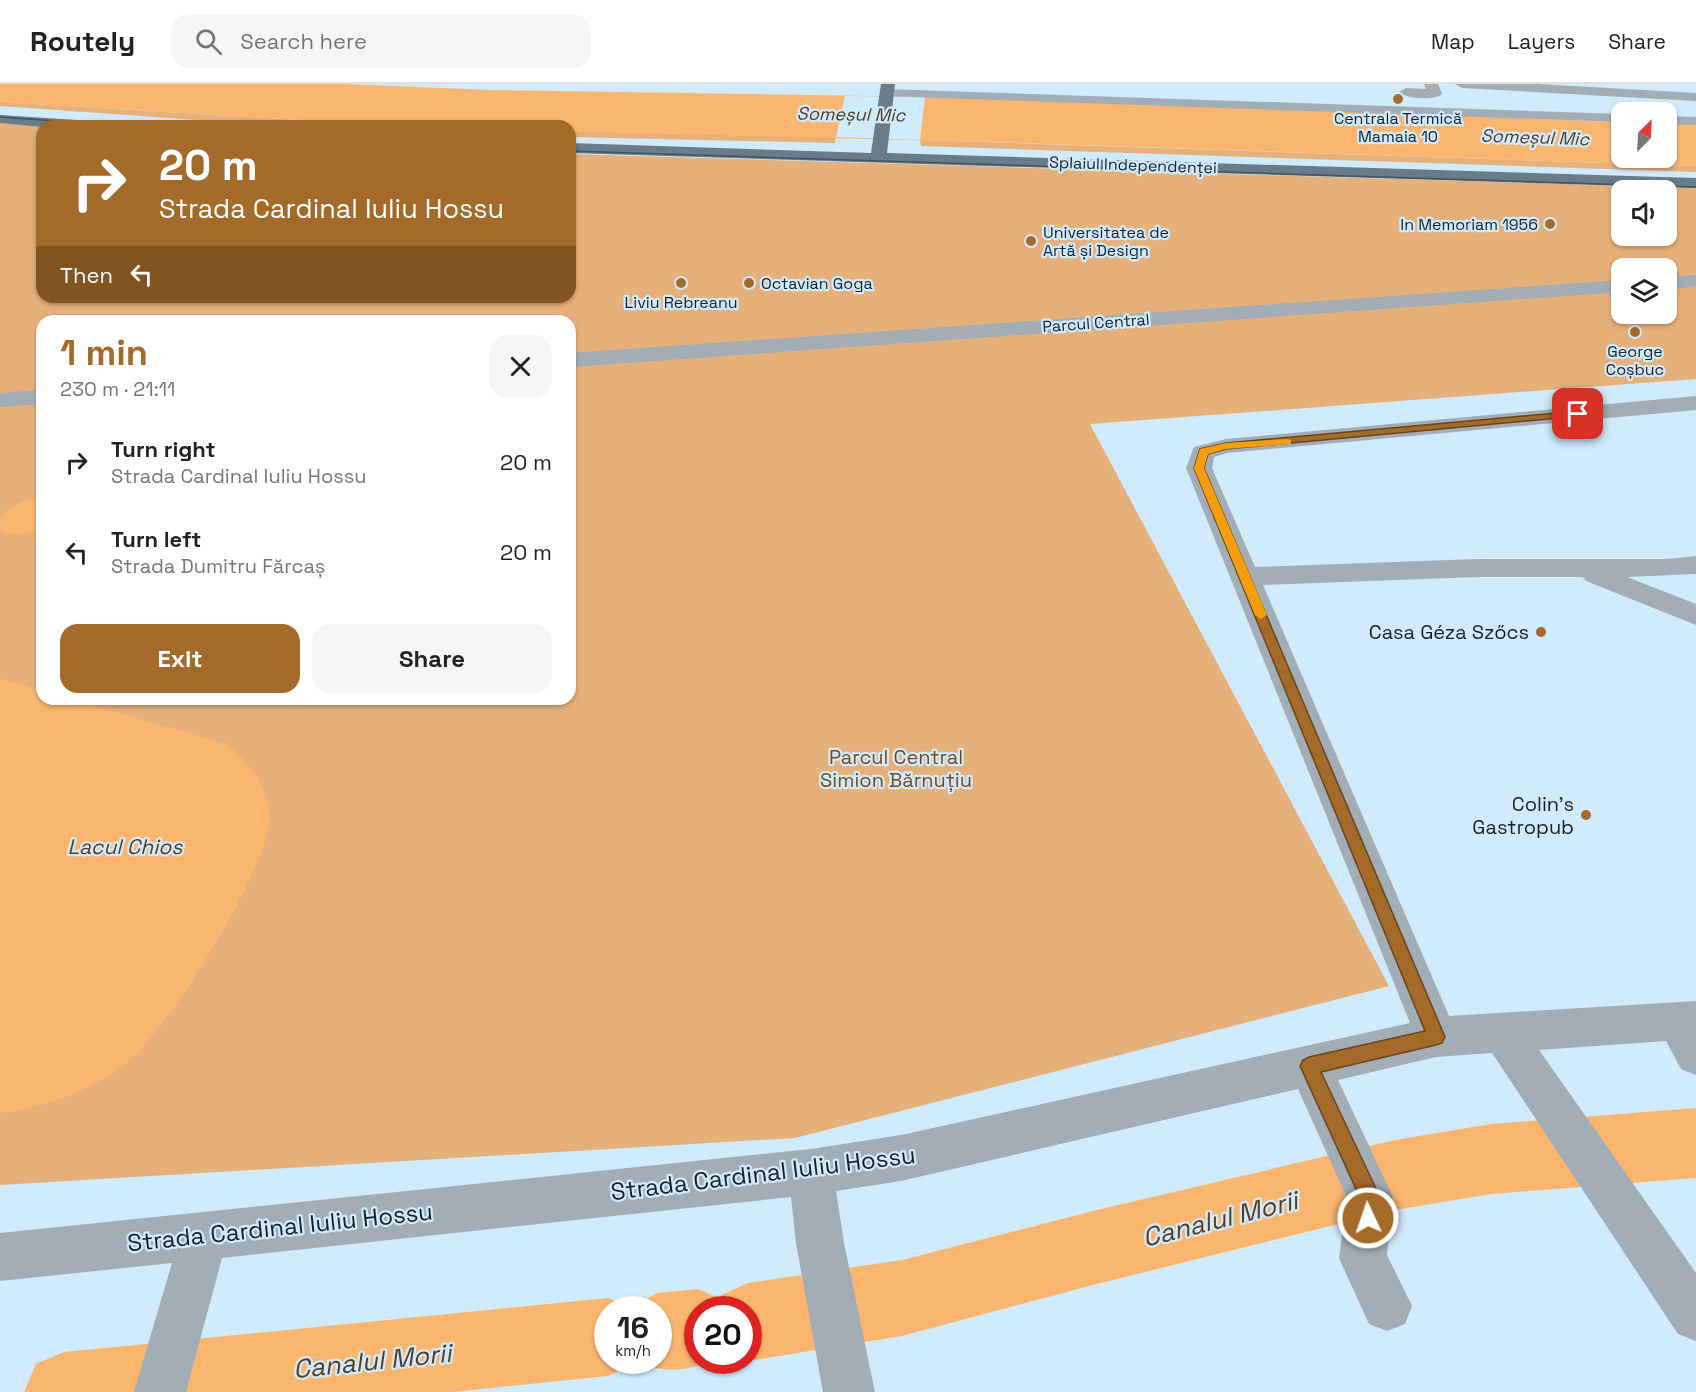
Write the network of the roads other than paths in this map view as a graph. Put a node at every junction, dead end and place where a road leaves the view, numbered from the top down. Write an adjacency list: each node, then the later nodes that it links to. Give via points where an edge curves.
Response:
1 (1431, 84): 6 (street, via 1436,94)
2 (1462, 84): 7 (street)
3 (1074, 91): 5 (street); 8 (street)
4 (1386, 91): 6 (street)
5 (886, 92): 15 (main road)
6 (1406, 92): 8 (street)
7 (1696, 97)
8 (1421, 111): 9 (street)
9 (1611, 118)
10 (0, 119): 13 (main road)
11 (1677, 120): 12 (street)
12 (1696, 121)
13 (36, 122)
14 (576, 148): 15 (main road, Splaiul Independenței)
15 (879, 148): 16 (main road, Splaiul Independenței)
16 (1696, 183)
17 (1696, 281): 18 (street)
18 (1677, 282)
19 (1611, 287): 20 (street, Parcul Central)
20 (576, 360)
21 (36, 397): 22 (street)
22 (0, 400)
23 (1696, 403): 26 (street, via 1226,446 1203,452 1199,468)
24 (1696, 565): 25 (street)
25 (1578, 568): 26 (street); 27 (street)
26 (1245, 577): 30 (street)
27 (1696, 615)
28 (1502, 1032): 29 (street, Strada Cardinal Iuliu Hossu); 30 (street, Strada Cardinal Iuliu Hossu); 36 (street)
29 (1690, 1032)
30 (1436, 1037): 31 (street, Strada Cardinal Iuliu Hossu)
31 (1309, 1066): 32 (street, Strada Cardinal Iuliu Hossu, via 901,1158); 35 (street, via 1370,1197 1363,1258)
32 (811, 1172): 33 (street, Strada Cardinal Iuliu Hossu); 37 (street, via 819,1243)
33 (204, 1234): 34 (street, Strada Cardinal Iuliu Hossu); 38 (street)
34 (0, 1257)
35 (1388, 1306)
36 (1696, 1316)
37 (846, 1381)
38 (160, 1392)

